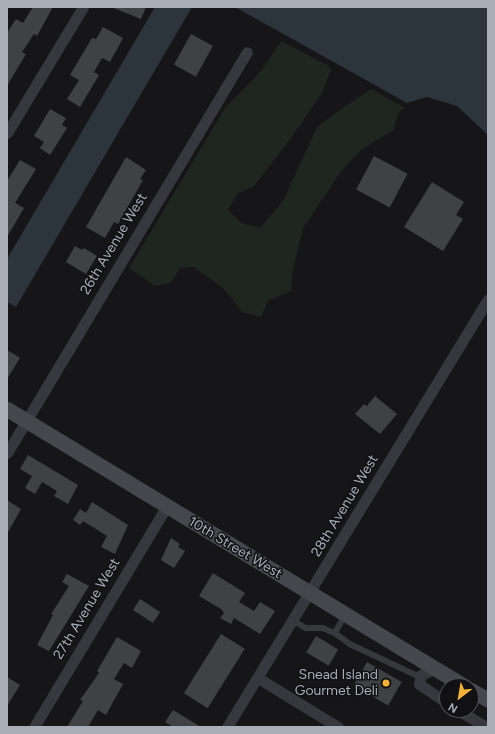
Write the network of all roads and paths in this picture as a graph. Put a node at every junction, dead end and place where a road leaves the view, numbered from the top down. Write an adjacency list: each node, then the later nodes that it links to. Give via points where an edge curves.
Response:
1 (83, 7): 3 (street)
2 (247, 52): 6 (street, 26th Avenue West)
3 (7, 133)
4 (488, 299): 9 (street, 28th Avenue West)
5 (7, 409): 6 (street, 10th Street West)
6 (26, 421): 7 (street, 26th Avenue West); 8 (street, 10th Street West)
7 (7, 452)
8 (166, 506): 9 (street, 10th Street West); 21 (street, 27th Avenue West)
9 (310, 593): 10 (street, 10th Street West); 11 (street, 28th Avenue West)
10 (346, 615): 12 (lane); 13 (street, 10th Street West)
11 (293, 620): 12 (lane, via 306,628 323,628); 15 (street, 28th Avenue West)
12 (335, 633): 14 (lane, via 350,644)
13 (435, 668): 14 (street, via 424,672); 16 (street, 10th Street West)
14 (420, 677): 18 (street, via 421,688)
15 (258, 678): 22 (street, 28th Avenue West); 23 (street)
16 (451, 678)
17 (479, 695): 19 (street)
18 (439, 698)
19 (488, 700)
20 (471, 718): 24 (street)
21 (34, 727)
22 (227, 727)
23 (338, 727)
24 (486, 727)

